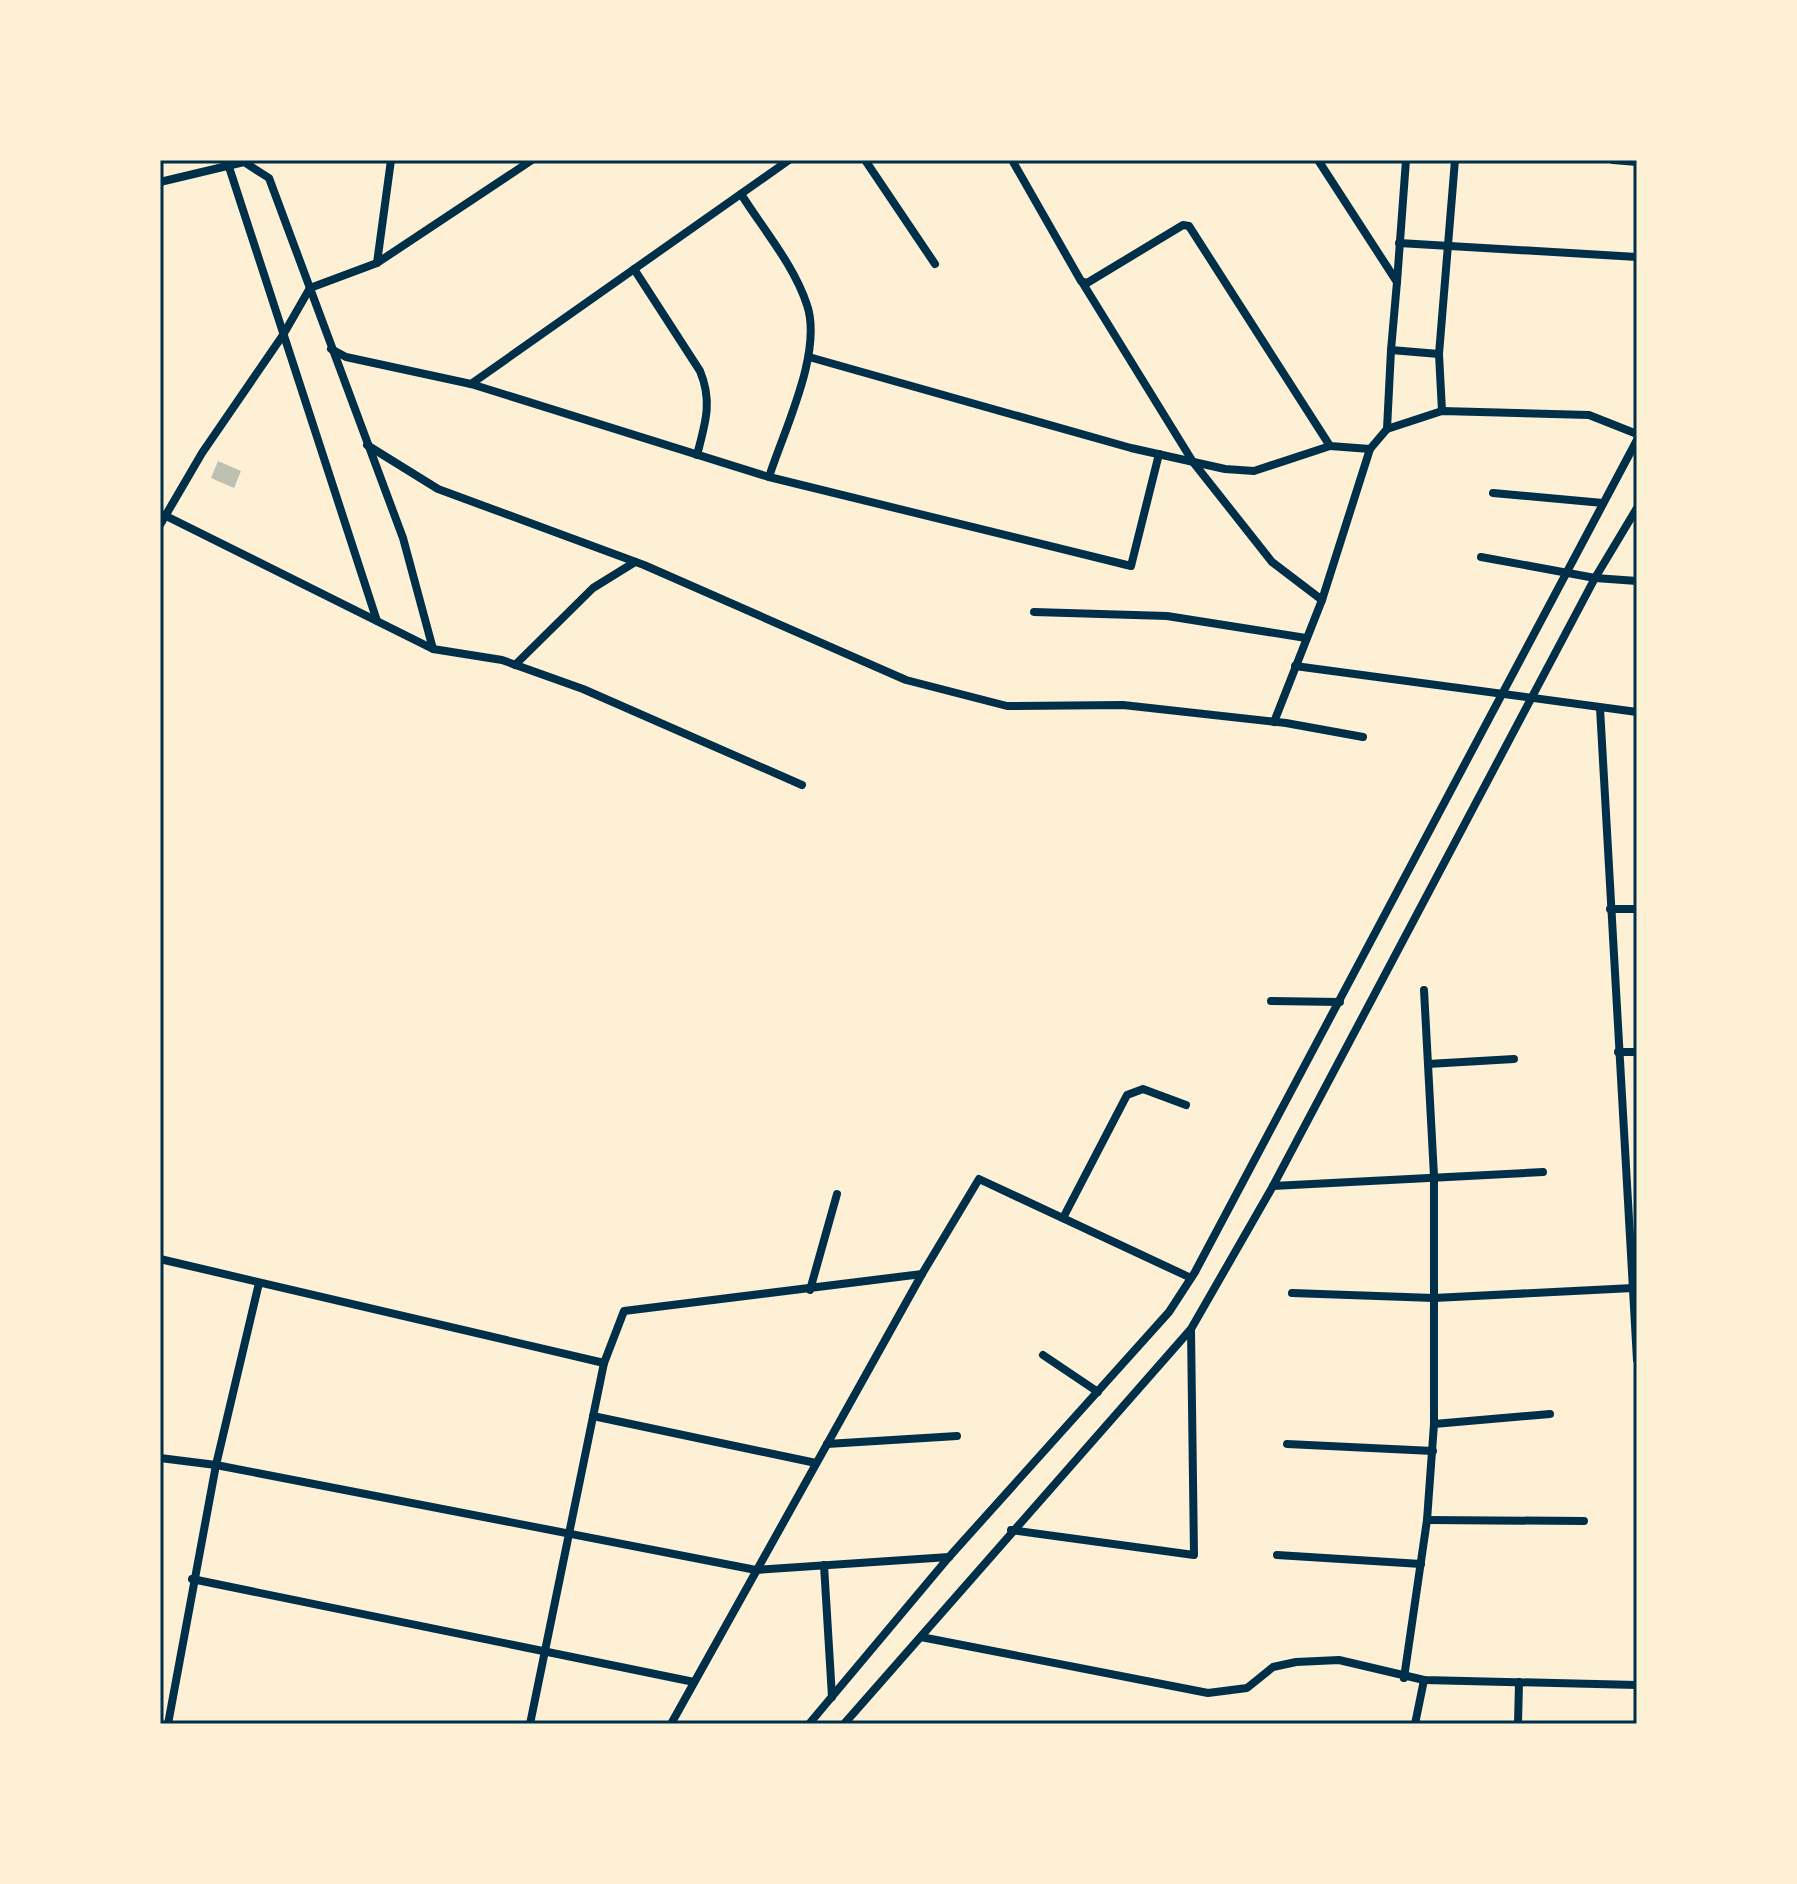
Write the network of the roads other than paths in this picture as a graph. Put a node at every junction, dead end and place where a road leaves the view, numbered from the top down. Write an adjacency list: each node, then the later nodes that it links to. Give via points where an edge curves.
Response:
1 (391, 160): 17 (street)
2 (532, 160): 17 (street)
3 (789, 160): 13 (street)
4 (865, 160): 18 (street)
5 (1012, 160): 20 (street)
6 (1318, 160): 21 (street)
7 (1406, 160): 14 (street)
8 (1455, 160): 15 (street)
9 (1613, 160): 10 (street)
10 (1637, 162)
11 (229, 167): 12 (street); 22 (street, via 244,162 269,178); 23 (street)
12 (160, 182)
13 (741, 194): 19 (street); 27 (street, via 800,288 808,308)
14 (1399, 243): 15 (street); 21 (street)
15 (1449, 246): 16 (street); 26 (street)
16 (1637, 257)
17 (377, 263): 22 (street)
18 (935, 264)
19 (634, 269): 28 (street); 36 (street, via 707,387 710,408)
20 (1081, 281): 33 (street, via 1087,283 1189,226); 37 (street)
21 (1397, 282): 25 (street)
22 (310, 288): 23 (street); 24 (street)
23 (283, 335): 41 (street); 51 (street)
24 (331, 349): 28 (street, via 346,357); 32 (street)
25 (1391, 350): 26 (street); 30 (street)
26 (1439, 354): 29 (street)
27 (809, 357): 35 (street); 38 (street)
28 (471, 384): 36 (street)
29 (1442, 411): 30 (street); 31 (street, via 1589,415)
30 (1387, 429): 34 (street)
31 (1637, 437): 40 (street)
32 (367, 445): 45 (street, via 438,489); 53 (street, via 407,551)
33 (1330, 446): 34 (street); 37 (street, via 1254,471)
34 (1370, 449): 49 (street)
35 (1159, 454): 37 (street); 38 (street, via 1131,566)
36 (697, 455): 38 (street)
37 (1193, 462): 49 (street, via 1272,562)
38 (769, 477)
39 (1493, 493): 40 (street)
40 (1603, 503): 46 (street)
41 (164, 508): 43 (street); 51 (street)
42 (1637, 508): 47 (street)
43 (160, 525)
44 (1481, 557): 46 (street)
45 (635, 562): 54 (street, via 593,588); 60 (street, via 906,680 1007,706 1123,705)
46 (1567, 571): 47 (street); 56 (street)
47 (1595, 578): 48 (street); 57 (street)
48 (1637, 581)
49 (1322, 600): 52 (street)
50 (1034, 612): 52 (street, via 1167,616)
51 (377, 621): 53 (street)
52 (1306, 638): 55 (street)
53 (433, 649): 54 (street)
54 (515, 665): 62 (street, via 583,689)
55 (1295, 666): 56 (street); 60 (street)
56 (1504, 694): 57 (street); 67 (street)
57 (1531, 698): 58 (street); 77 (street)
58 (1600, 708): 59 (street); 63 (street)
59 (1637, 712)
60 (1274, 722): 61 (street)
61 (1363, 737)
62 (802, 785)
63 (1610, 909): 64 (street); 68 (street)
64 (1637, 909)
65 (1424, 990): 71 (street)
66 (1271, 1001): 67 (street)
67 (1340, 1002): 83 (street)
68 (1618, 1052): 69 (street); 74 (street)
69 (1637, 1052)
70 (1514, 1059): 71 (street)
71 (1428, 1064): 76 (street)
72 (1186, 1105): 79 (street, via 1143,1089 1127,1095)
73 (1637, 1157): 74 (street)
74 (1624, 1159): 80 (street)
75 (1543, 1172): 76 (street)
76 (1434, 1176): 77 (street); 88 (street)
77 (1273, 1186): 89 (street)
78 (837, 1194): 86 (street)
79 (1063, 1218): 82 (street, via 979,1179); 83 (street)
80 (1634, 1256): 85 (street)
81 (160, 1259): 84 (street)
82 (922, 1274): 86 (street); 99 (street)
83 (1191, 1278): 94 (street, via 1169,1312)
84 (259, 1283): 93 (street); 104 (street)
85 (1633, 1288): 88 (street); 90 (street)
86 (810, 1290): 93 (street, via 624,1311)
87 (1292, 1293): 88 (street)
88 (1434, 1298): 97 (street)
89 (1191, 1329): 107 (street); 107 (street, via 1194,1555)
90 (1637, 1351): 92 (street)
91 (1043, 1355): 94 (street)
92 (1637, 1360)
93 (604, 1363): 96 (street)
94 (1098, 1392): 110 (street)
95 (1550, 1414): 97 (street)
96 (593, 1416): 103 (street); 108 (street)
97 (1434, 1424): 101 (street)
98 (957, 1436): 99 (street)
99 (827, 1444): 103 (street)
100 (1287, 1444): 101 (street)
101 (1433, 1451): 105 (street)
102 (160, 1458): 104 (street)
103 (816, 1463): 113 (street)
104 (216, 1465): 108 (street); 114 (street)
105 (1427, 1520): 106 (street); 111 (street)
106 (1584, 1521)
107 (1011, 1530): 115 (street)
108 (570, 1535): 113 (street); 116 (street)
109 (1277, 1555): 111 (street)
110 (949, 1557): 112 (street); 122 (street)
111 (1421, 1564): 117 (street)
112 (824, 1565): 113 (street); 122 (street)
113 (756, 1570): 119 (street)
114 (192, 1579): 116 (street); 123 (street)
115 (921, 1637): 117 (street, via 1208,1693 1247,1688 1273,1667 1296,1662 1339,1660); 127 (street)
116 (547, 1651): 119 (street); 124 (street)
117 (1404, 1678): 118 (street)
118 (1424, 1680): 120 (street); 128 (street)
119 (694, 1682): 125 (street)
120 (1519, 1682): 121 (street); 129 (street)
121 (1637, 1685)
122 (832, 1697): 126 (street)
123 (168, 1724)
124 (530, 1724)
125 (671, 1724)
126 (809, 1724)
127 (844, 1724)
128 (1415, 1724)
129 (1518, 1724)

